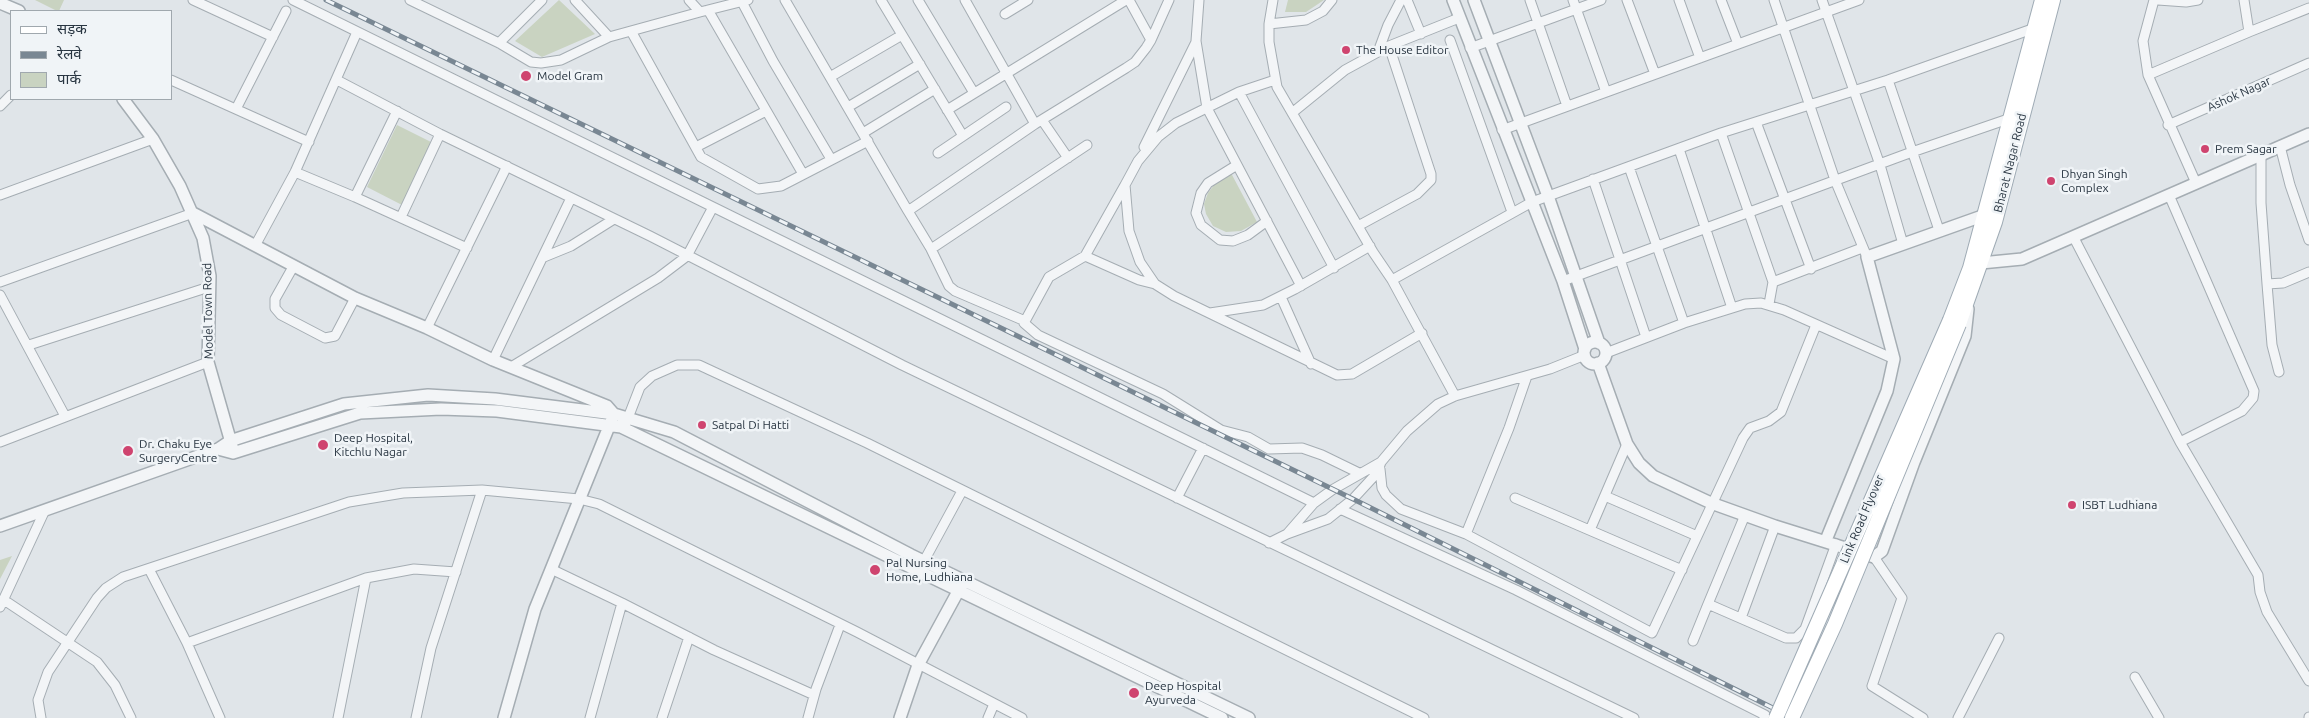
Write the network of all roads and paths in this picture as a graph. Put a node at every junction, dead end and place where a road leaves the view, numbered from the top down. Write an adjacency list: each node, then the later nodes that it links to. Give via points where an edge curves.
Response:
1 (193, 0): 54 (street)
2 (293, 0): 50 (street)
3 (542, 0): 60 (street)
4 (575, 0): 55 (street)
5 (689, 0): 41 (street)
6 (786, 0): 71 (street)
7 (881, 0): 53 (street)
8 (918, 0): 80 (street)
9 (965, 0): 68 (street)
10 (1028, 0): 43 (street)
11 (1128, 0): 56 (street); 68 (street)
12 (1169, 0): 56 (street)
13 (1199, 0): 58 (street)
14 (1273, 0): 46 (street)
15 (1332, 0): 46 (street, via 1324,11 1306,20)
16 (1401, 0): 64 (street)
17 (1407, 0): 52 (street)
18 (1453, 0): 44 (street)
19 (1474, 0): 59 (street)
20 (1530, 0): 45 (street)
21 (1602, 0): 37 (street)
22 (1627, 0): 69 (street)
23 (1679, 0): 65 (street)
24 (1721, 0): 61 (street)
25 (1774, 0): 47 (street)
26 (1822, 0): 42 (street)
27 (1859, 0): 42 (street)
28 (2042, 0): 48 (main road, Bharat Nagar Road)
29 (2052, 0): 160 (main road, Bharat Nagar Road, via 1995,222)
30 (2154, 0): 70 (street, via 2143,41)
31 (2158, 0): 32 (street)
32 (2198, 0)
33 (2244, 0): 51 (street)
34 (415, 1): 60 (street)
35 (745, 1): 41 (street); 116 (street, via 773,61)
36 (0, 3): 39 (street)
37 (1575, 4): 45 (street); 79 (street)
38 (2309, 8): 51 (street)
39 (17, 10)
40 (286, 11): 54 (street)
41 (704, 11): 49 (street); 92 (street)
42 (1826, 11): 47 (street); 77 (street)
43 (1005, 14)
44 (1459, 18): 52 (street); 63 (street)
45 (1538, 23): 59 (street); 85 (street)
46 (1268, 24): 74 (street)
47 (1784, 27): 61 (street); 83 (street)
48 (2035, 28): 75 (street); 94 (main road, Bharat Nagar Road)
49 (631, 31): 55 (street); 110 (street)
50 (357, 32): 73 (street); 135 (street)
51 (2249, 32): 70 (street)
52 (1420, 34): 62 (street)
53 (902, 35): 67 (street); 71 (street)
54 (273, 37): 89 (street)
55 (609, 38): 60 (street, via 560,60 541,63 531,62)
56 (1151, 40): 95 (street, via 1135,62)
57 (1450, 40): 137 (street)
58 (1196, 41): 88 (street); 117 (street)
59 (1489, 41): 63 (street); 97 (street)
60 (499, 43)
61 (1738, 44): 65 (street)
62 (1389, 46): 64 (street); 144 (street, via 1431,180 1417,194)
63 (1470, 48): 99 (street)
64 (1378, 52): 93 (street, via 1345,70)
65 (1700, 58): 69 (street)
66 (2309, 63): 98 (street, Ashok Nagar)
67 (920, 64): 76 (street); 86 (street)
68 (1006, 72): 80 (street); 95 (street)
69 (1655, 74): 79 (street)
70 (2148, 75): 98 (street)
71 (830, 77): 86 (street)
72 (172, 80): 89 (street)
73 (337, 80): 91 (street); 107 (street)
74 (1275, 80): 78 (street); 93 (street)
75 (1888, 80): 77 (street); 112 (street)
76 (935, 89): 90 (street); 100 (street)
77 (1854, 90): 83 (street); 119 (street)
78 (1239, 92): 88 (street); 162 (street)
79 (1606, 92): 85 (street)
80 (974, 93): 90 (street)
81 (10, 96): 84 (street)
82 (124, 100): 105 (street, Model Town Road)
83 (1808, 104): 96 (street); 125 (street)
84 (0, 106)
85 (1567, 106): 97 (street)
86 (848, 107): 100 (street)
87 (1006, 107): 104 (street)
88 (1207, 108): 117 (street, via 1176,123 1158,137); 118 (street)
89 (236, 109): 107 (street)
90 (947, 110): 104 (street)
91 (397, 111): 102 (street); 131 (street)
92 (766, 111): 110 (street); 123 (street)
93 (1292, 113): 144 (street)
94 (2011, 118): 112 (street); 140 (main road, Bharat Nagar Road)
95 (1038, 122): 115 (street); 136 (street)
96 (1756, 122): 101 (street); 133 (street)
97 (1520, 123): 99 (street); 130 (street)
98 (2168, 125): 126 (street)
99 (1502, 130): 134 (street)
100 (863, 133): 106 (street)
101 (1721, 133): 111 (street); 138 (street)
102 (440, 134): 120 (street); 141 (street)
103 (2309, 134): 109 (street)
104 (963, 136): 113 (street)
105 (153, 139): 128 (street); 139 (street, Model Town Road)
106 (868, 141): 116 (street); 136 (street)
107 (309, 142): 122 (street)
108 (1087, 145): 115 (street)
109 (2280, 146): 114 (street); 148 (street)
110 (696, 147): 123 (street, via 701,157 758,189 773,189)
111 (1678, 149): 121 (street); 145 (street)
112 (1912, 152): 119 (street); 146 (street)
113 (938, 153)
114 (2261, 155): 126 (street); 171 (street)
115 (1068, 158): 154 (street)
116 (831, 159): 123 (street)
117 (1138, 161): 127 (street)
118 (1237, 165): 143 (street); 143 (street, via 1208,182 1201,193 1196,213 1201,225 1220,240 1233,241)
119 (1880, 165): 125 (street); 150 (street)
120 (507, 166): 132 (street); 153 (street)
121 (1629, 167): 124 (street); 152 (street)
122 (295, 172): 131 (street); 149 (street)
123 (803, 174)
124 (1593, 179): 130 (street); 159 (street)
125 (1836, 180): 133 (street); 155 (street)
126 (2196, 183): 129 (street)
127 (1125, 184): 157 (street); 170 (street, via 1129,231 1140,262)
128 (0, 195)
129 (2169, 195): 147 (street); 206 (street, via 2254,390 2253,398 2242,411)
130 (1548, 196): 134 (street); 165 (street)
131 (355, 197): 141 (street)
132 (571, 198): 142 (street); 158 (street)
133 (1785, 199): 138 (street); 163 (street)
134 (1532, 202): 137 (street); 167 (street)
135 (713, 207): 156 (street); 208 (street)
136 (908, 211): 154 (street)
137 (1512, 212): 166 (street)
138 (1749, 212): 145 (street); 169 (street)
139 (193, 213): 149 (street); 168 (street); 173 (street, Model Town Road, via 203,238)
140 (1985, 214): 146 (street); 182 (main road, Bharat Nagar Road)
141 (401, 217): 153 (street)
142 (614, 219): 156 (street); 158 (street, via 571,246)
143 (1268, 221): 172 (street)
144 (1358, 226): 151 (street)
145 (1705, 229): 152 (street); 179 (street)
146 (1939, 230): 150 (street)
147 (2074, 238): 160 (street, via 2022,259); 206 (street)
148 (2309, 240)
149 (256, 244): 161 (street)
150 (1903, 244): 155 (street)
151 (1370, 246): 162 (street); 166 (street)
152 (1658, 246): 159 (street); 183 (street)
153 (467, 248): 185 (street)
154 (931, 249): 181 (street, via 955,291)
155 (1865, 253): 163 (street); 192 (street)
156 (687, 256): 197 (street, via 658,278); 216 (street, via 902,365)
157 (1085, 256): 170 (street); 181 (street, via 1049,277)
158 (544, 258): 193 (street)
159 (1621, 260): 165 (street); 187 (street)
160 (1981, 263): 177 (main road, Bharat Nagar Road)
161 (293, 267): 176 (street); 176 (street, via 275,299 275,308 281,315 326,338 335,336)
162 (1334, 268): 172 (street)
163 (1811, 269): 169 (street)
164 (2309, 272): 171 (street, via 2284,283)
165 (1577, 276): 167 (street); 188 (street)
166 (1392, 280): 186 (street)
167 (1563, 281): 190 (street)
168 (0, 282)
169 (1773, 282): 178 (street)
170 (1155, 284): 180 (street)
171 (2267, 284): 198 (street, via 2272,345)
172 (1301, 286): 175 (street)
173 (209, 287): 189 (street); 194 (street, Model Town Road)
174 (0, 295): 189 (street)
175 (1281, 297): 180 (street, via 1263,305); 196 (street)
176 (355, 298): 185 (street)
177 (1969, 300): 182 (main road, Bharat Nagar Road); 232 (street, via 1965,336 1882,551)
178 (1769, 304): 179 (street, via 1744,304); 184 (street)
179 (1732, 308): 183 (street)
180 (1210, 313): 196 (street)
181 (1025, 321): 212 (street, via 1038,335 1153,388 1221,430 1248,437 1269,449 1302,448)
182 (1954, 322): 256 (main road, Link Road Flyover, bridge); 273 (main road, Link Road Flyover, bridge, via 1835,624)
183 (1684, 323): 187 (street)
184 (1816, 326): 192 (street); 219 (street, via 1781,412 1774,419 1750,428)
185 (428, 328): 193 (street)
186 (1422, 333): 196 (street, via 1352,374 1337,375); 200 (street)
187 (1646, 336): 191 (street)
188 (1599, 343): 190 (street, via 1590,344); 191 (street, via 1605,347)
189 (29, 346): 201 (street)
190 (1585, 352): 195 (street, via 1588,361); 199 (street)
191 (1606, 354): 195 (street)
192 (1894, 359): 230 (street, via 1887,391)
193 (493, 360): 197 (street)
194 (208, 362): 201 (street); 204 (street, Model Town Road)
195 (1598, 363): 207 (street)
196 (1311, 364)
197 (511, 367): 202 (street, via 607,406)
198 (2279, 372)
199 (1527, 376): 200 (street); 228 (street)
200 (1455, 396): 211 (street, via 1426,413 1407,431)
201 (65, 416): 205 (street)
202 (612, 419): 203 (street); 204 (street, via 495,399 428,395 344,404); 210 (street, via 441,409 360,413); 218 (street)
203 (627, 422): 214 (street, via 640,387 652,376 677,365 699,365 867,443); 233 (street, via 674,432); 240 (street)
204 (230, 441): 209 (street); 210 (street, Model Town Road)
205 (0, 442)
206 (2180, 442): 253 (street, via 2258,575 2260,592 2268,612)
207 (1627, 444): 215 (street); 219 (street, via 1639,463 1653,476)
208 (1203, 448): 216 (street); 220 (street)
209 (218, 449): 210 (street); 222 (street)
210 (234, 453)
211 (1380, 466): 212 (street); 221 (street, via 1353,499); 228 (street, via 1382,488 1393,504 1401,510)
212 (1359, 472): 220 (street)
213 (482, 490): 218 (street); 234 (street, via 403,493 349,502); 237 (street)
214 (962, 492): 233 (street); 271 (street)
215 (1605, 496): 226 (street); 229 (street)
216 (1177, 498): 231 (street)
217 (1515, 498): 226 (street)
218 (579, 499): 235 (street); 245 (street, via 629,518)
219 (1711, 502): 223 (street); 229 (street)
220 (1314, 503): 227 (street)
221 (1340, 509): 227 (street, via 1317,524); 256 (street, via 1516,590)
222 (45, 510): 224 (street); 242 (street)
223 (1745, 515): 225 (street); 243 (street)
224 (0, 526)
225 (1775, 526): 230 (street); 244 (street)
226 (1590, 530): 236 (street)
227 (1287, 534): 231 (street)
228 (1466, 534): 236 (street, via 1652,633)
229 (1697, 536): 236 (street)
230 (1831, 542): 232 (street); 244 (street, via 1805,629 1800,635 1791,640)
231 (1269, 543): 272 (street)
232 (1874, 557): 274 (street, via 1902,598 1872,686)
233 (924, 561): 239 (street)
234 (149, 569): 249 (street, via 123,577 106,588); 250 (street)
235 (551, 569): 241 (street); 262 (street, via 535,609)
236 (1682, 570)
237 (456, 572): 238 (street, via 408,570); 261 (street, via 431,648)
238 (366, 578): 250 (street); 260 (street)
239 (964, 581): 240 (street); 270 (street)
240 (958, 592): 251 (street); 269 (street)
241 (622, 603): 246 (street); 263 (street)
242 (2, 604): 249 (street)
243 (1708, 604): 244 (street); 248 (street)
244 (1741, 618)
245 (840, 625): 251 (street); 254 (street)
246 (689, 637): 254 (street); 264 (street)
247 (1999, 638): 275 (street)
248 (1693, 640)
249 (67, 641): 257 (street, via 42,685 38,700); 258 (street, via 104,669)
250 (187, 642): 259 (street)
251 (918, 665): 255 (street); 266 (street)
252 (2135, 677): 276 (street)
253 (2309, 681)
254 (814, 695): 265 (street)
255 (994, 704): 267 (street); 268 (street)
256 (1769, 717)
257 (41, 718)
258 (131, 718)
259 (220, 718)
260 (338, 718)
261 (416, 718)
262 (504, 718)
263 (590, 718)
264 (662, 718)
265 (808, 718)
266 (900, 718)
267 (988, 718)
268 (1022, 718)
269 (1222, 718)
270 (1249, 718)
271 (1424, 718)
272 (1634, 718)
273 (1792, 718)
274 (1923, 718)
275 (1958, 718)
276 (2160, 718)

